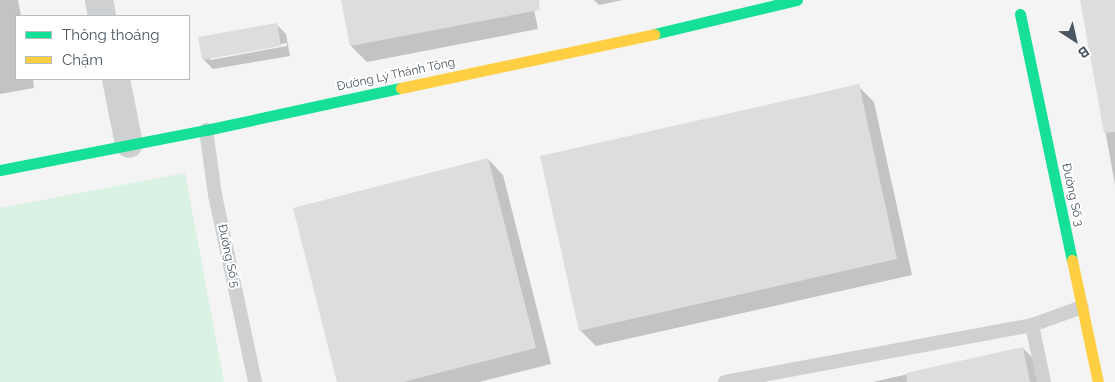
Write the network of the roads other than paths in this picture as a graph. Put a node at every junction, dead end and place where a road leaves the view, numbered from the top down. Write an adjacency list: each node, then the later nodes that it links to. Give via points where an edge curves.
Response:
1 (99, 0): 4 (street)
2 (797, 0): 6 (street, Đường Lý Thánh Tông, via 736,16)
3 (1020, 14): 9 (street, Đường Số 3)
4 (102, 15)
5 (116, 80): 7 (street)
6 (206, 130): 7 (street, Đường Lý Thánh Tông); 11 (lane, Đường Số 5, via 215,195)
7 (129, 144): 8 (street, Đường Lý Thánh Tông)
8 (0, 170)
9 (1082, 307): 10 (lane); 14 (street, Đường Số 3)
10 (1032, 325): 12 (lane); 13 (lane)
11 (254, 382)
12 (724, 382)
13 (1044, 382)
14 (1098, 382)

